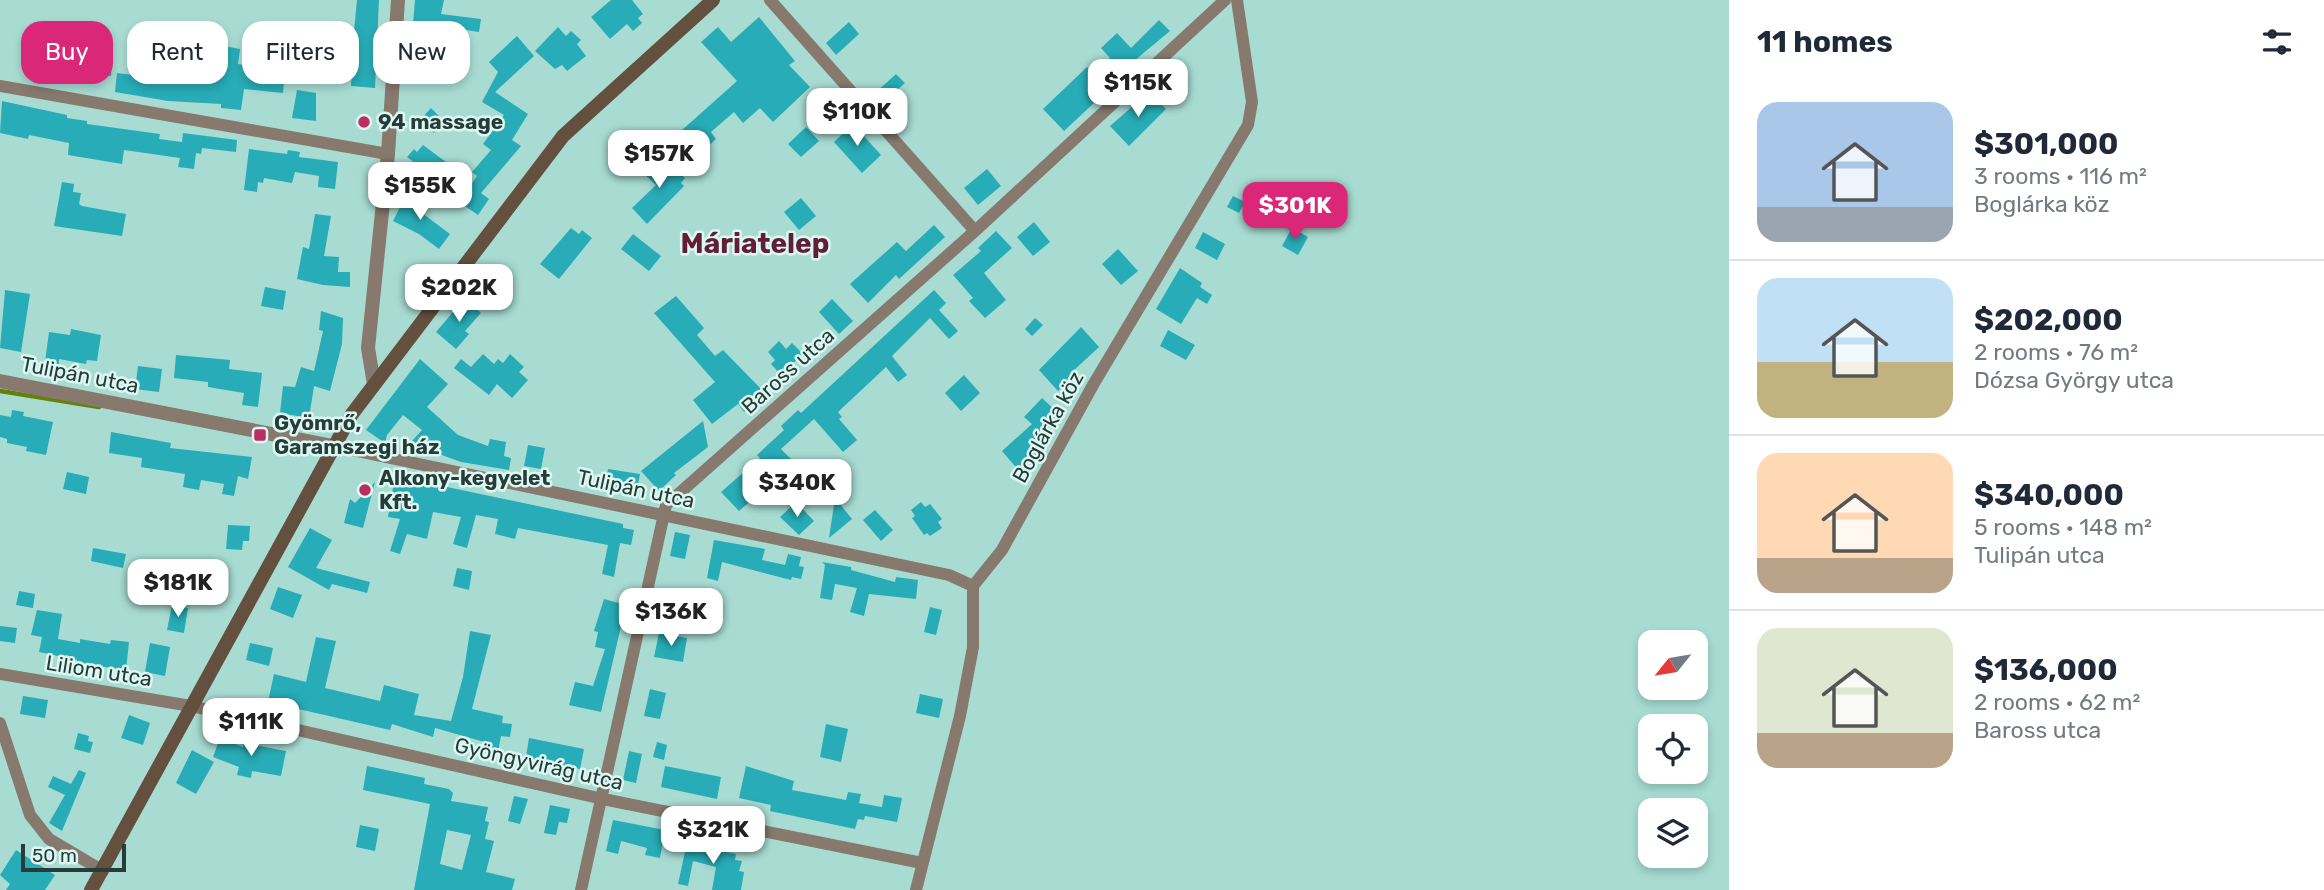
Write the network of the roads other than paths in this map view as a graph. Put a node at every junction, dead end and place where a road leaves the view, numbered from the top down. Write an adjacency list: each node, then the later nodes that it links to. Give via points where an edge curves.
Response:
1 (398, 0): 7 (street)
2 (713, 0): 10 (main road, via 563,136)
3 (770, 0): 8 (street)
4 (1225, 0): 8 (street, Baross utca)
5 (1237, 0): 13 (street, Boglárka köz, via 1252,102 1248,125 1100,373 1002,550)
6 (0, 86): 7 (street)
7 (388, 154): 10 (street, via 368,348)
8 (975, 231): 12 (street, Baross utca, via 666,505)
9 (0, 381): 11 (street, Tulipán utca)
10 (374, 384): 11 (main road)
11 (333, 446): 12 (street, Tulipán utca); 15 (main road)
12 (666, 517): 13 (street, Tulipán utca, via 949,575); 17 (street, Baross utca)
13 (973, 586): 18 (street, via 973,647)
14 (0, 674): 15 (street, Liliom utca)
15 (191, 706): 17 (street, Gyöngyvirág utca); 19 (main road)
16 (0, 723): 19 (street, via 30,815 49,839)
17 (603, 799): 18 (street, Gyöngyvirág utca); 21 (street, Baross utca)
18 (922, 863): 22 (street)
19 (103, 871): 20 (main road)
20 (91, 890)
21 (581, 890)
22 (916, 890)

